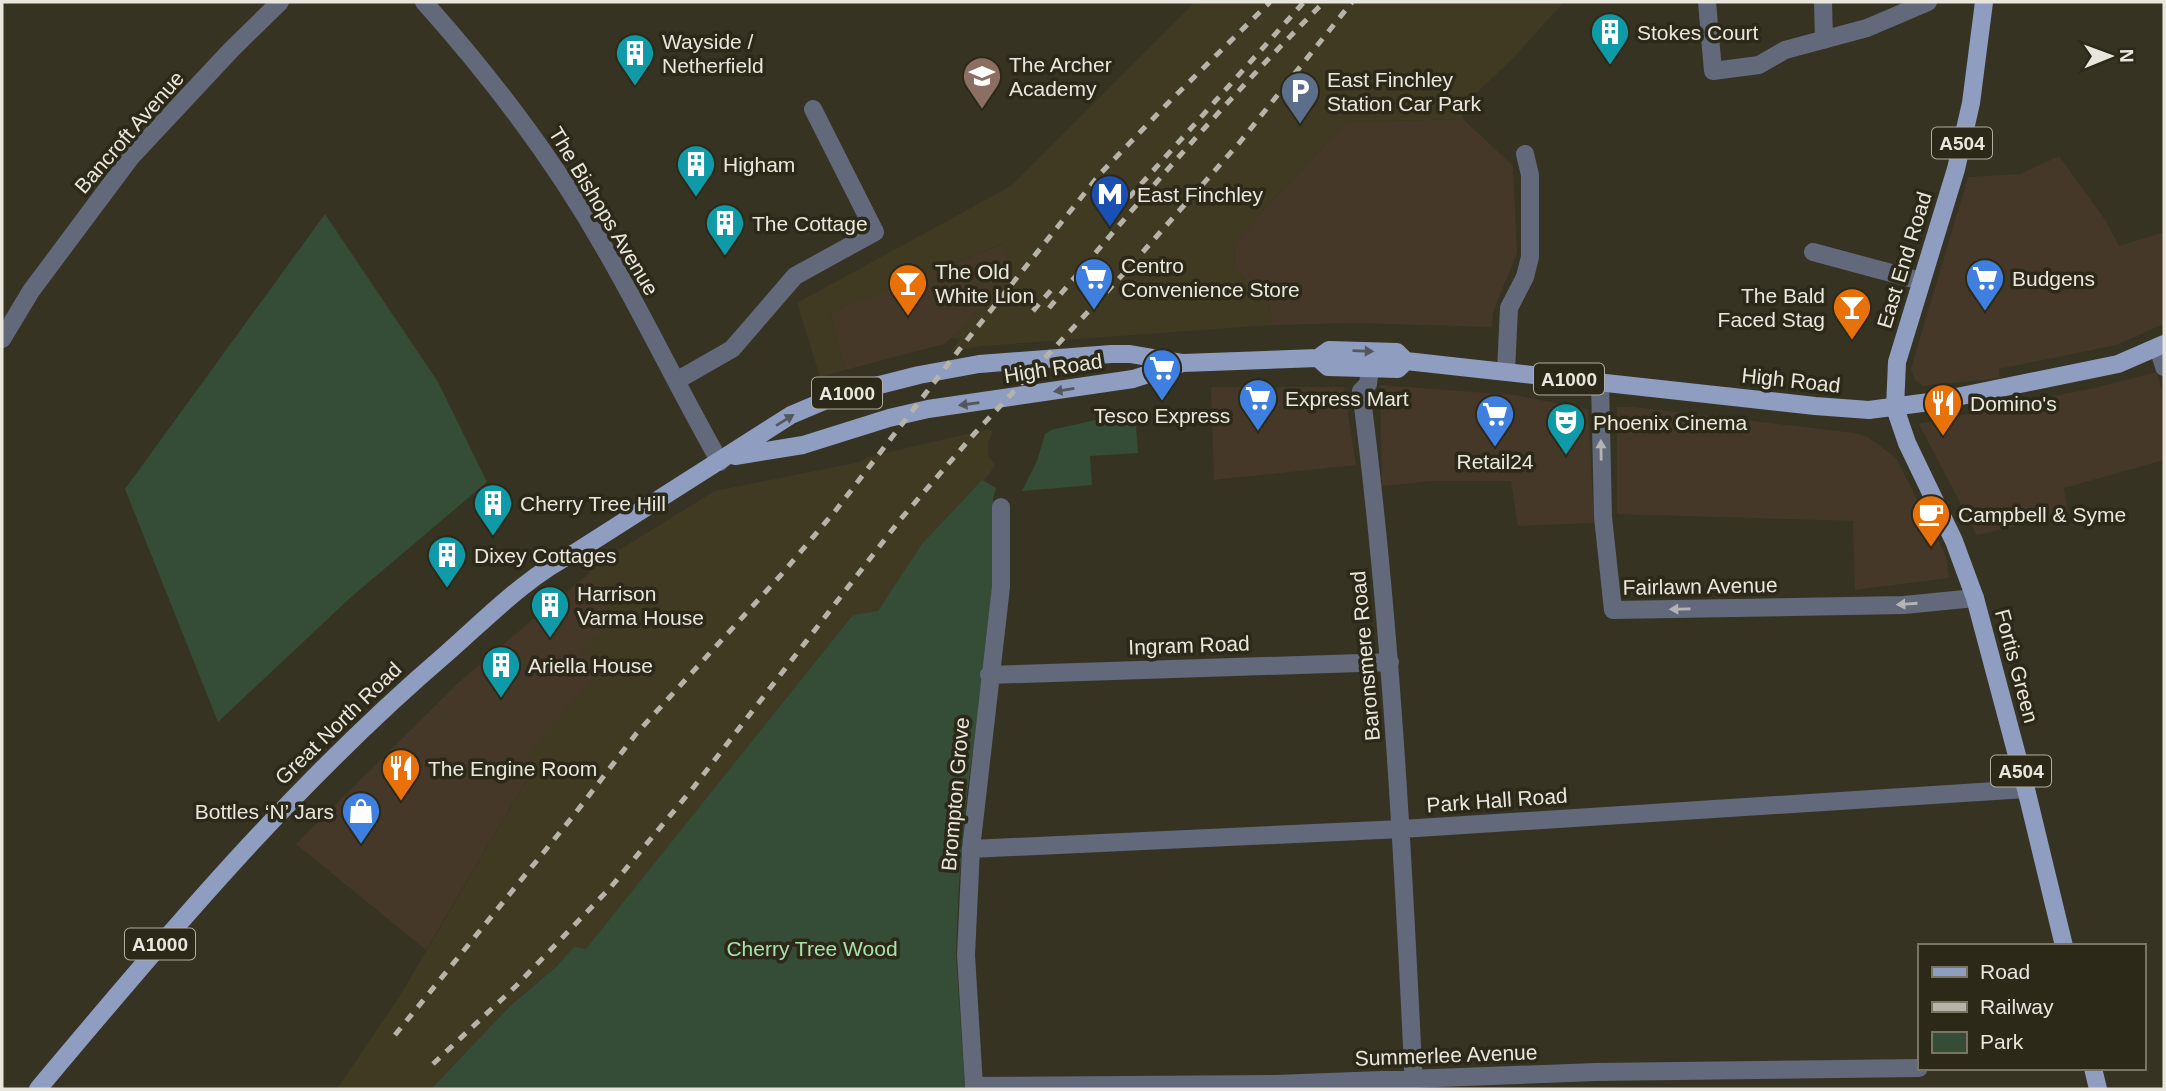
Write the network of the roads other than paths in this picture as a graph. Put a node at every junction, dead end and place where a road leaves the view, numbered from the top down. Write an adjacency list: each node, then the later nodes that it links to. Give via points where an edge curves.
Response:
1 (280, 2): 12 (street, Bancroft Avenue, via 131,158 31,291)
2 (424, 2): 21 (street, The Bishops Avenue, via 459,40 551,161 607,251)
3 (1707, 2): 7 (street, via 1713,71 1759,65 1786,50)
4 (1823, 2): 7 (street)
5 (1928, 2): 7 (street)
6 (1984, 2): 11 (main road, East End Road / A504, via 1971,103)
7 (1824, 40)
8 (813, 109): 21 (street, via 875,232 794,276 732,349)
9 (1525, 155): 20 (street, via 1530,175 1531,257 1509,308)
10 (1813, 252): 11 (street)
11 (1921, 281): 23 (main road, East End Road / A504, via 1898,362)
12 (2, 339)
13 (2161, 345): 18 (street); 23 (main road, High Road / A1000, via 2118,364)
14 (1318, 358): 15 (main road, High Road / A1000, one-way to 15, via 1329,350 1397,352); 16 (main road, High Road / A1000); 19 (main road, High Road / A1000, via 1328,367)
15 (1406, 361): 19 (main road, High Road / A1000, via 1398,369); 20 (main road, High Road / A1000)
16 (1183, 363): 17 (main road, High Road / A1000, via 1111,354); 24 (main road, High Road / A1000, one-way to 24, via 1133,379)
17 (979, 364): 25 (main road, Great North Road / A1000, one-way to 17, via 791,415 836,396)
18 (2164, 368)
19 (1370, 369): 28 (street, Baronsmere Road, via 1368,384 1361,391)
20 (1506, 371): 22 (main road, High Road / A1000)
21 (676, 381): 25 (street, The Bishops Avenue)
22 (1600, 382): 23 (main road, High Road / A1000, via 1845,409); 27 (street, Fairlawn Avenue, one-way to 22, via 1904,605 1613,610 1603,517)
23 (1895, 408): 27 (main road, Fortis Green / A504)
24 (928, 409): 25 (main road, Great North Road / A1000, via 803,445)
25 (724, 459): 40 (main road, Great North Road / A1000, via 551,564 398,696 288,803 145,960)
26 (1001, 507): 29 (street, Brompton Grove, via 1001,587)
27 (1975, 598): 30 (main road, Fortis Green / A504)
28 (1390, 662): 29 (street, Ingram Road); 31 (street, Baronsmere Road)
29 (989, 675): 32 (street, Brompton Grove)
30 (2026, 789): 31 (street, Park Hall Road); 33 (main road, Fortis Green / A504)
31 (1402, 829): 32 (street, Park Hall Road); 36 (street, Baronsmere Road)
32 (971, 849): 37 (street, Brompton Grove, via 966,955)
33 (2064, 944)
34 (1918, 1068): 36 (street, Summerlee Avenue, via 1596,1072)
35 (2093, 1070): 41 (main road)
36 (1414, 1084): 38 (street, Summerlee Avenue)
37 (974, 1086): 39 (street, Summerlee Avenue)
38 (1276, 1087): 39 (street, Summerlee Avenue)
39 (1059, 1088)
40 (38, 1089)
41 (2098, 1089)

